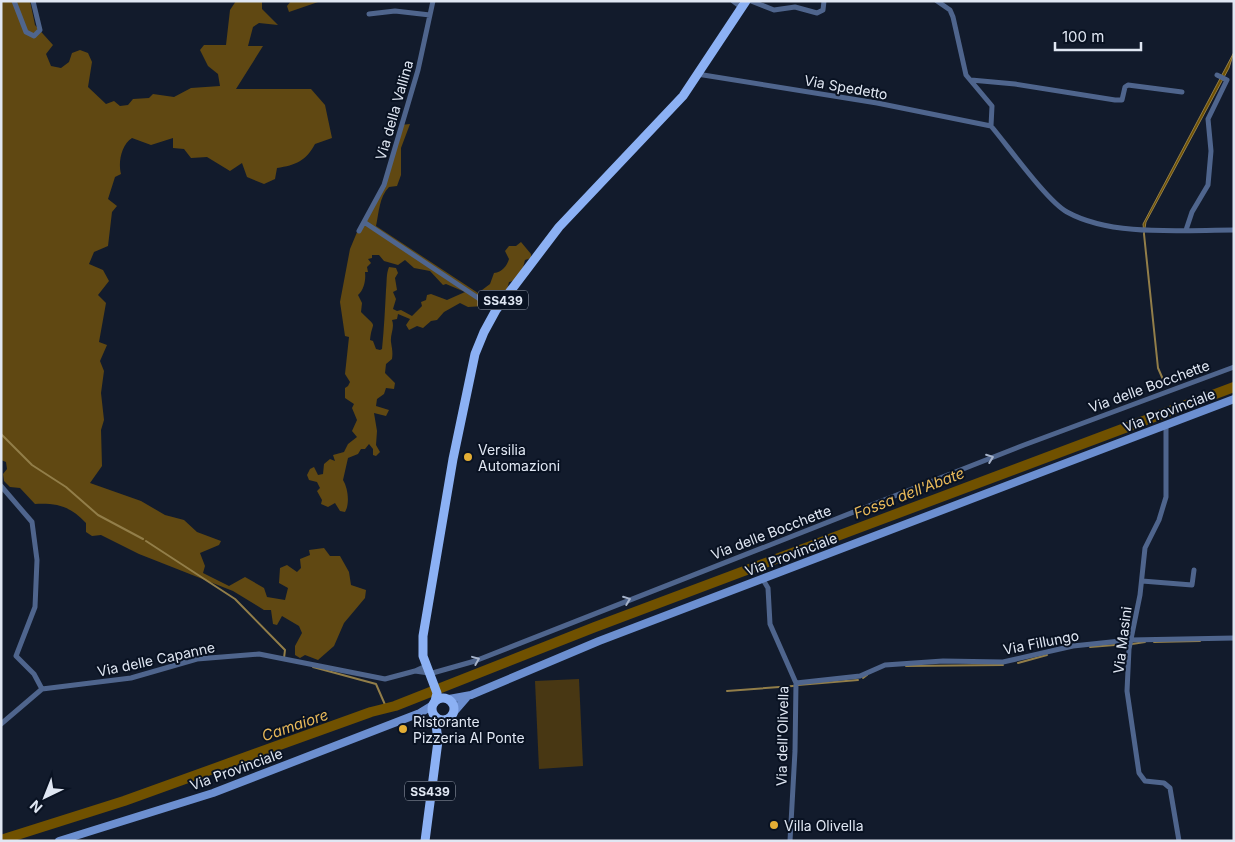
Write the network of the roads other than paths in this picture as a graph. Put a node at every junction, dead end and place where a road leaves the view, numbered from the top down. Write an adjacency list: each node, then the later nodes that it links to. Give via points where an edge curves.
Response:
1 (14, 1): 2 (street, via 26,32 34,36 40,30)
2 (33, 1)
3 (433, 1): 10 (street, Via della Vallina)
4 (732, 1): 8 (street)
5 (751, 1): 6 (street, via 774,10 795,7 817,13 823,10)
6 (824, 1)
7 (937, 1): 13 (street, via 950,10 964,69)
8 (744, 4): 11 (main road, SS439)
9 (369, 14): 10 (street, via 389,11)
10 (430, 15): 16 (street, Via della Vallina, via 413,88 384,185)
11 (697, 74): 15 (street, Via Spedetto, via 877,103); 20 (main road, SS439, via 664,118 559,227)
12 (1221, 76): 17 (street, via 1227,80 1208,119 1211,151 1208,185 1192,212)
13 (971, 80): 14 (street, via 1115,100 1122,100 1128,85); 15 (street, via 992,106)
14 (1182, 92)
15 (991, 126): 17 (street, via 1066,212 1102,225)
16 (364, 222): 19 (street, Via della Vallina); 20 (street)
17 (1186, 230): 18 (street)
18 (1234, 230)
19 (359, 231)
20 (496, 310): 30 (main road, SS439, via 476,354 453,459 423,636 422,651)
21 (1234, 367): 30 (street, Via delle Bocchette, one-way to 21, via 475,661 1014,449)
22 (1234, 399): 23 (main road, Via Provinciale)
23 (1166, 424): 26 (main road, Via Provinciale); 27 (street, Via Masini, via 1166,497 1144,548)
24 (1, 486): 32 (street, via 32,522 37,565 35,607 16,656 34,674)
25 (1194, 570): 27 (street, via 1192,585)
26 (762, 578): 31 (street, Via dell'Olivella, via 768,588 770,624); 33 (main road, Via Provinciale)
27 (1142, 581): 29 (street, Via Masini)
28 (1234, 638): 29 (street, Via Fillungo)
29 (1130, 640): 31 (street, Via Fillungo, via 1058,648 1014,661 885,665 854,678); 41 (street, Via Masini, via 1127,691 1139,774 1145,781 1164,783 1170,788)
30 (428, 672): 32 (street, Via delle Capanne, via 415,671 385,679 280,657 248,654 197,660 131,678); 34 (main road, SS439)
31 (796, 683): 40 (street, Via dell'Olivella)
32 (42, 689): 36 (street)
33 (471, 694): 34 (main road, Via Provinciale); 35 (main road, Via Provinciale)
34 (438, 704): 35 (main road, via 441,719); 35 (main road, via 453,703); 37 (main road, SS439); 38 (main road, Via Provinciale, via 213,793)
35 (452, 715): 37 (main road)
36 (1, 724)
37 (438, 741): 39 (main road, SS439)
38 (59, 841)
39 (425, 841)
40 (790, 841)
41 (1179, 841)

